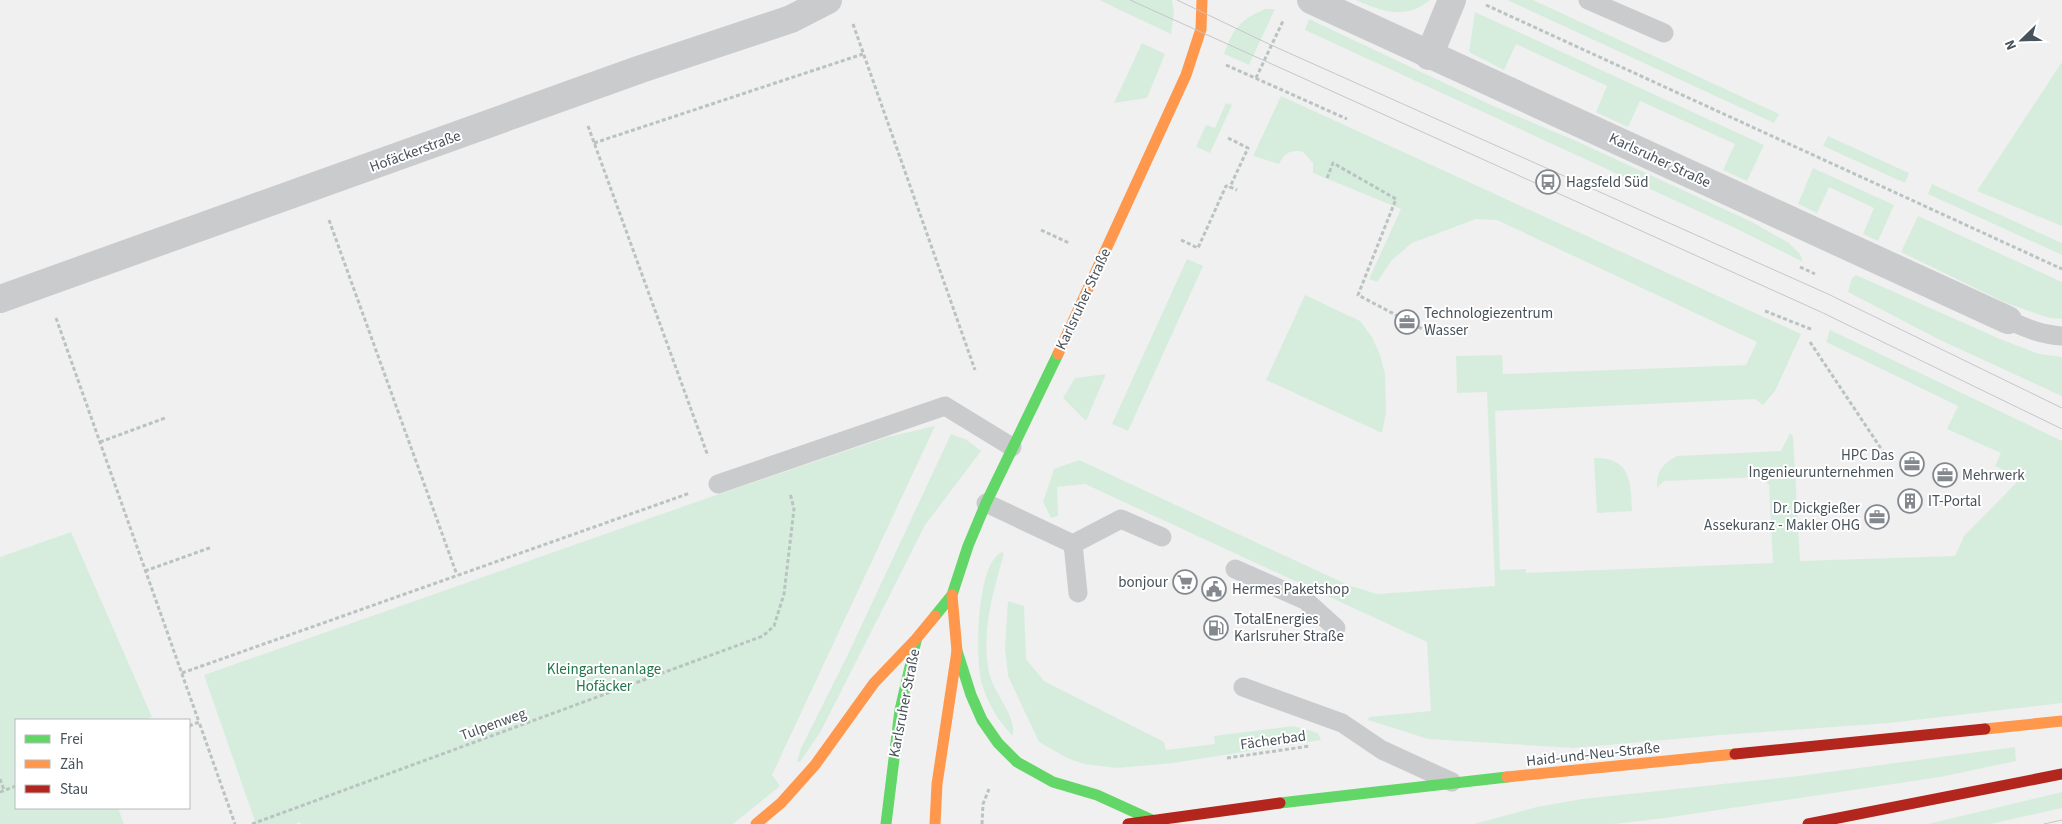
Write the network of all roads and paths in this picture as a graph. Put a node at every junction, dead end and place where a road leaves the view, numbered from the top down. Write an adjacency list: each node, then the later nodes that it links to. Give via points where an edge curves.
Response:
1 (828, 0): 15 (street, Hofäckerstraße, via 792,19 613,78)
2 (1202, 0): 33 (street, Karlsruher Straße, via 1201,32 1177,95)
3 (1311, 0): 11 (street, Karlsruher Straße)
4 (1452, 0): 11 (street)
5 (1588, 0): 9 (lane)
6 (1481, 2): 21 (path)
7 (1285, 17): 12 (path, via 1256,78)
8 (850, 18): 10 (path)
9 (1664, 33)
10 (863, 54): 30 (path); 35 (path, via 594,143)
11 (1430, 56): 25 (street, Karlsruher Straße)
12 (1347, 119)
13 (1228, 138): 16 (path, via 1248,148)
14 (1328, 178): 27 (path, via 1333,163 1396,198 1358,295)
15 (318, 186): 22 (street, Hofäckerstraße); 44 (path)
16 (1230, 188): 17 (path); 19 (path, via 1226,186 1198,248)
17 (1237, 190)
18 (1041, 230): 20 (path)
19 (1181, 240)
20 (1076, 247)
21 (2062, 269)
22 (43, 284): 23 (street, Hofäckerstraße); 32 (path)
23 (0, 299)
24 (1765, 311): 26 (path)
25 (2008, 320): 28 (lane, via 2036,332)
26 (1813, 330)
27 (1432, 334)
28 (2062, 336)
29 (1810, 342): 34 (path)
30 (975, 370)
31 (165, 418): 32 (path)
32 (100, 442): 43 (path)
33 (1012, 447): 35 (lane, via 944,406); 37 (street, Karlsruher Straße)
34 (1886, 456)
35 (718, 484)
36 (694, 492): 44 (path)
37 (986, 503): 40 (lane); 46 (street, Karlsruher Straße)
38 (794, 509): 64 (path, Tulpenweg, via 784,594 774,626 763,636)
39 (1162, 537): 40 (lane, via 1121,519)
40 (1072, 544): 45 (lane)
41 (212, 546): 43 (path)
42 (1235, 569): 47 (lane, via 1305,600)
43 (145, 571): 50 (path)
44 (458, 575): 50 (path)
45 (1078, 593)
46 (952, 595): 48 (street, Karlsruher Straße); 49 (street, Karlsruher Straße)
47 (1336, 628)
48 (916, 639): 66 (street, via 874,683 815,766); 67 (street, Karlsruher Straße, via 900,710)
49 (957, 651): 63 (street, via 981,718 1002,749 1014,760 1050,782 1088,792); 68 (street, Karlsruher Straße, via 938,775)
50 (182, 673): 53 (path)
51 (1243, 687): 59 (lane, via 1342,723 1382,750)
52 (2062, 721): 59 (street, Haid-und-Neu-Straße)
53 (199, 722): 54 (path); 65 (path)
54 (190, 726)
55 (1313, 746): 56 (path, Fächerbad)
56 (1227, 758)
57 (2062, 774): 71 (street)
58 (0, 779): 62 (path)
59 (1453, 783): 63 (street, Haid-und-Neu-Straße)
60 (15, 786): 62 (path)
61 (989, 789): 69 (path, via 983,804)
62 (2, 791)
63 (1152, 820): 70 (street, Haid-und-Neu-Straße)
64 (254, 823)
65 (235, 824)
66 (756, 824)
67 (886, 824)
68 (935, 824)
69 (982, 824)
70 (1128, 824)
71 (1808, 824)

